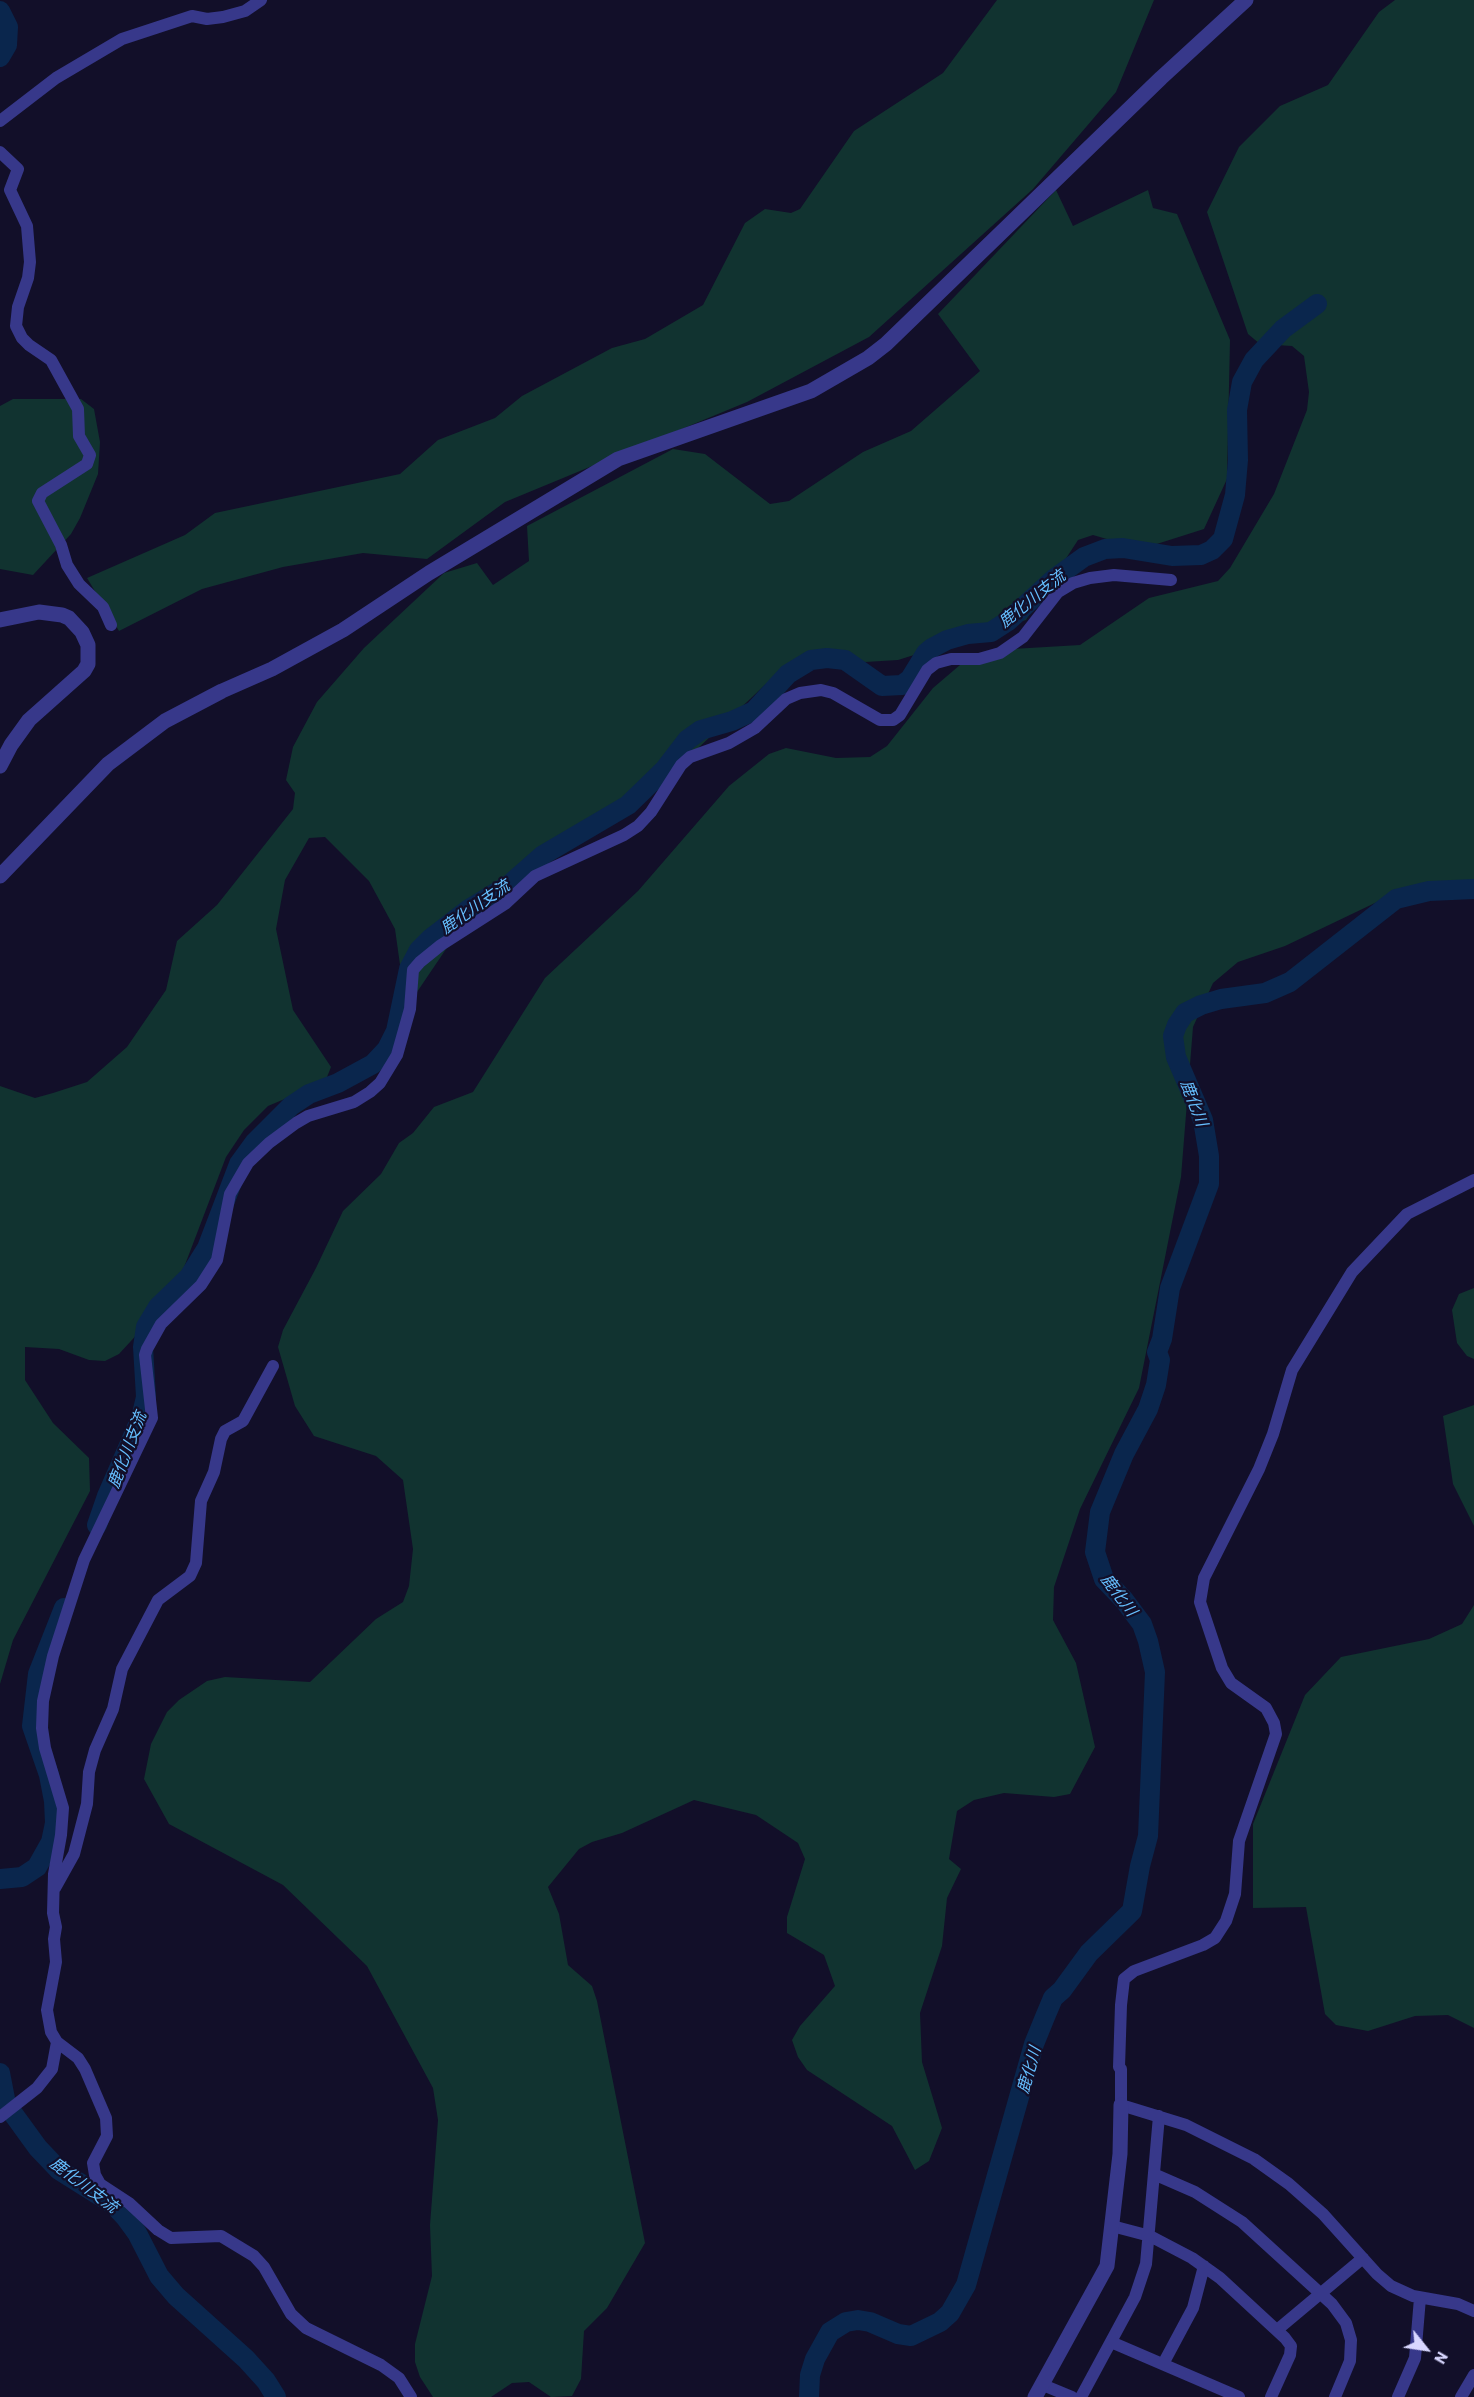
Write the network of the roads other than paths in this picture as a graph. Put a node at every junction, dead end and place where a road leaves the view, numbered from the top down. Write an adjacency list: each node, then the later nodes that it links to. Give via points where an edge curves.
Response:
1 (261, 0): 3 (street, via 245,11 207,19 192,16 122,39 56,78)
2 (1246, 0): 9 (street, via 868,358 811,391 618,459 343,630 165,721 108,764)
3 (0, 121)
4 (0, 152): 7 (street, via 18,169 10,190 27,226 30,262 16,326 22,338 51,360 78,409 79,436 90,456 87,464 42,493 38,501 67,565 79,584 103,607)
5 (1171, 580): 12 (street, via 1114,575 1073,583 1058,592 1023,637 1000,653 936,663 893,720 880,720 833,693 800,693 786,699 755,728 729,743 690,757 638,826 535,876 505,904 420,962 413,970 410,1009 397,1055 380,1083 354,1102 296,1123 248,1163 230,1194 217,1260 201,1285 161,1324 147,1349 152,1418 84,1560 53,1656 43,1701 42,1728 63,1808)
6 (0, 620): 8 (street, via 39,612 69,618 88,645 88,664 29,720)
7 (111, 625)
8 (0, 766)
9 (0, 876)
10 (1474, 1180): 14 (street, via 1407,1214 1352,1272 1292,1370 1259,1469 1204,1578 1200,1602 1222,1668 1232,1683 1266,1708 1276,1734 1239,1841 1235,1894 1226,1921 1209,1942 1134,1971 1124,1979)
11 (273, 1366): 12 (street, via 243,1421 225,1431 220,1439 214,1472 201,1502 196,1563 190,1576 158,1599 122,1669 113,1709 94,1750 87,1804 74,1854)
12 (54, 1890): 13 (street, via 56,1962 47,2010)
13 (57, 2042): 16 (street, via 52,2068 37,2088); 30 (street, via 78,2058 86,2070 106,2118 107,2136 93,2163 100,2184 171,2238 221,2236 254,2256 264,2266 291,2314 306,2328 381,2365 399,2378)
14 (1121, 2105): 15 (street); 18 (street)
15 (1159, 2116): 17 (street); 20 (street, via 1213,2137 1274,2173 1323,2214)
16 (0, 2117)
17 (1156, 2175): 19 (street); 22 (street, via 1195,2192 1242,2222)
18 (1112, 2226): 19 (street); 29 (street, via 1107,2266)
19 (1150, 2236): 21 (street); 26 (street, via 1140,2283)
20 (1363, 2258): 22 (street); 23 (street, via 1391,2286)
21 (1204, 2266): 25 (street); 27 (street, via 1193,2308)
22 (1321, 2293): 25 (street); 35 (street, via 1341,2315 1351,2340 1350,2361)
23 (1420, 2298): 24 (street, via 1458,2304); 36 (street, via 1415,2358)
24 (1474, 2311)
25 (1277, 2330): 34 (street, via 1291,2350)
26 (1111, 2342): 27 (street); 32 (street)
27 (1163, 2364): 33 (street)
28 (1474, 2375): 37 (street)
29 (1039, 2391): 31 (street)
30 (411, 2397)
31 (1072, 2397)
32 (1081, 2397)
33 (1239, 2397)
34 (1271, 2397)
35 (1335, 2397)
36 (1398, 2397)
37 (1461, 2397)

